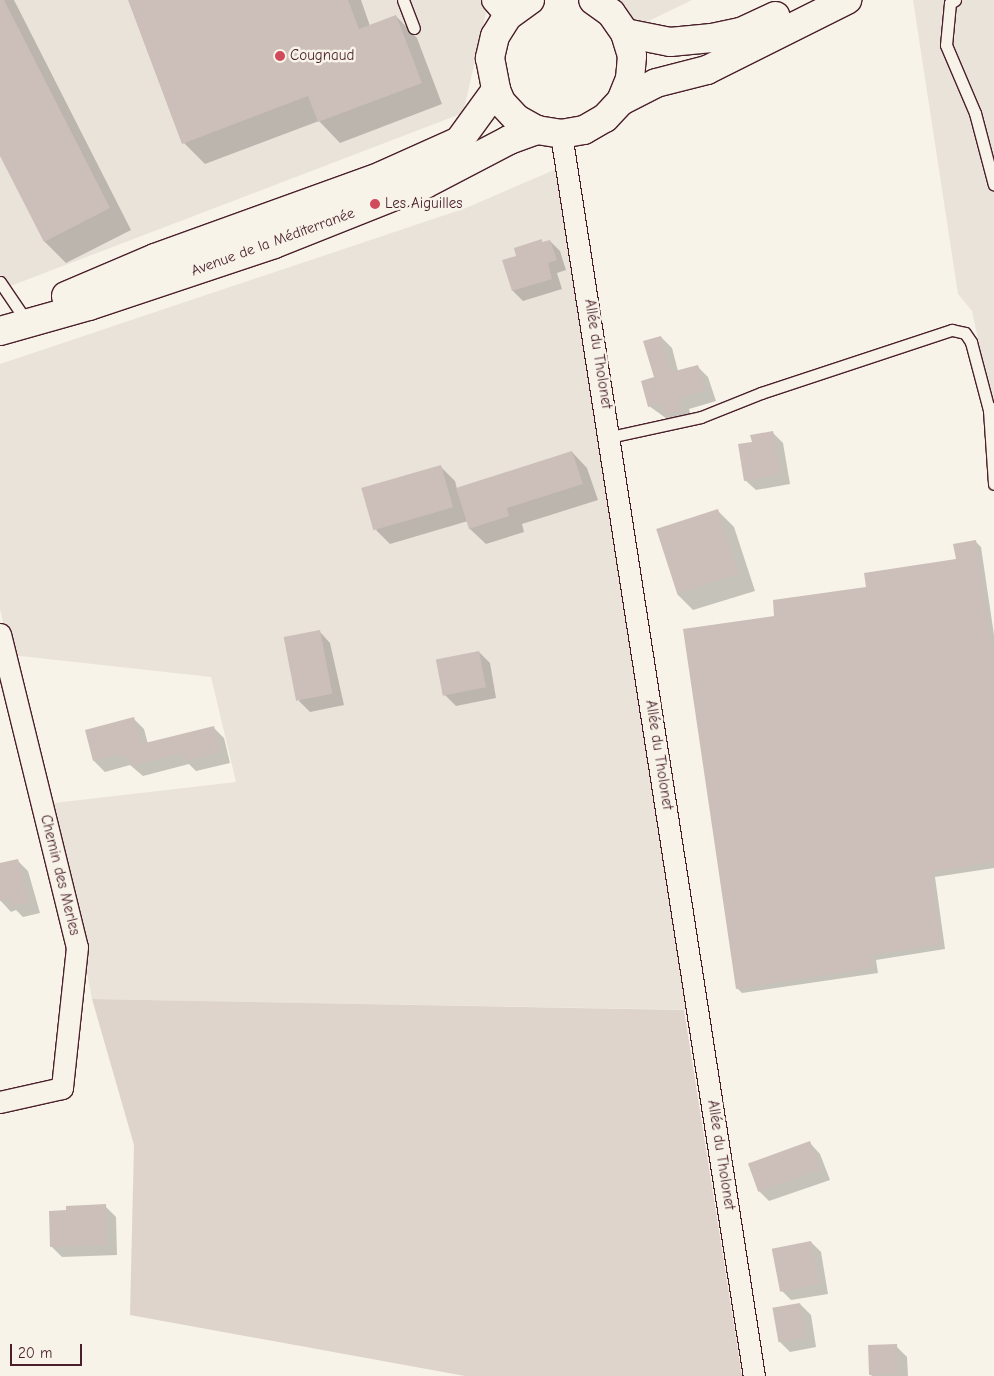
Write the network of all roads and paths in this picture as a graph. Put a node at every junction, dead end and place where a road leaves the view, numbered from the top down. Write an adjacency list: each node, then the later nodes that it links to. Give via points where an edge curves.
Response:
1 (402, 0): 8 (lane)
2 (530, 0): 7 (main road)
3 (593, 0): 9 (main road, via 611,13)
4 (809, 0): 9 (main road, via 741,32 712,38 670,42)
5 (847, 0): 11 (main road, via 707,70 656,83)
6 (954, 0): 13 (lane, via 950,3 946,45 975,113)
7 (500, 8): 10 (main road, via 490,58)
8 (414, 28)
9 (625, 33): 11 (main road, via 632,56 630,79)
10 (496, 90): 12 (main road, via 517,119); 15 (main road, Avenue de la Méditerranée, via 459,141 424,158 155,258)
11 (621, 101): 12 (main road, Avenue de la Méditerranée, via 605,118 584,130)
12 (549, 132): 16 (main road, Avenue de la Méditerranée, via 509,140 425,184 274,244 89,306); 18 (street, Allée du Tholonet)
13 (994, 185)
14 (0, 282): 15 (lane)
15 (11, 320)
16 (0, 331)
17 (992, 409): 18 (lane, via 972,342 965,333 952,330 761,393 701,417); 19 (lane)
18 (610, 437): 22 (street, Allée du Tholonet)
19 (994, 484)
20 (0, 634): 21 (street, Chemin des Merles, via 77,947 62,1088)
21 (0, 1102)
22 (754, 1376)

